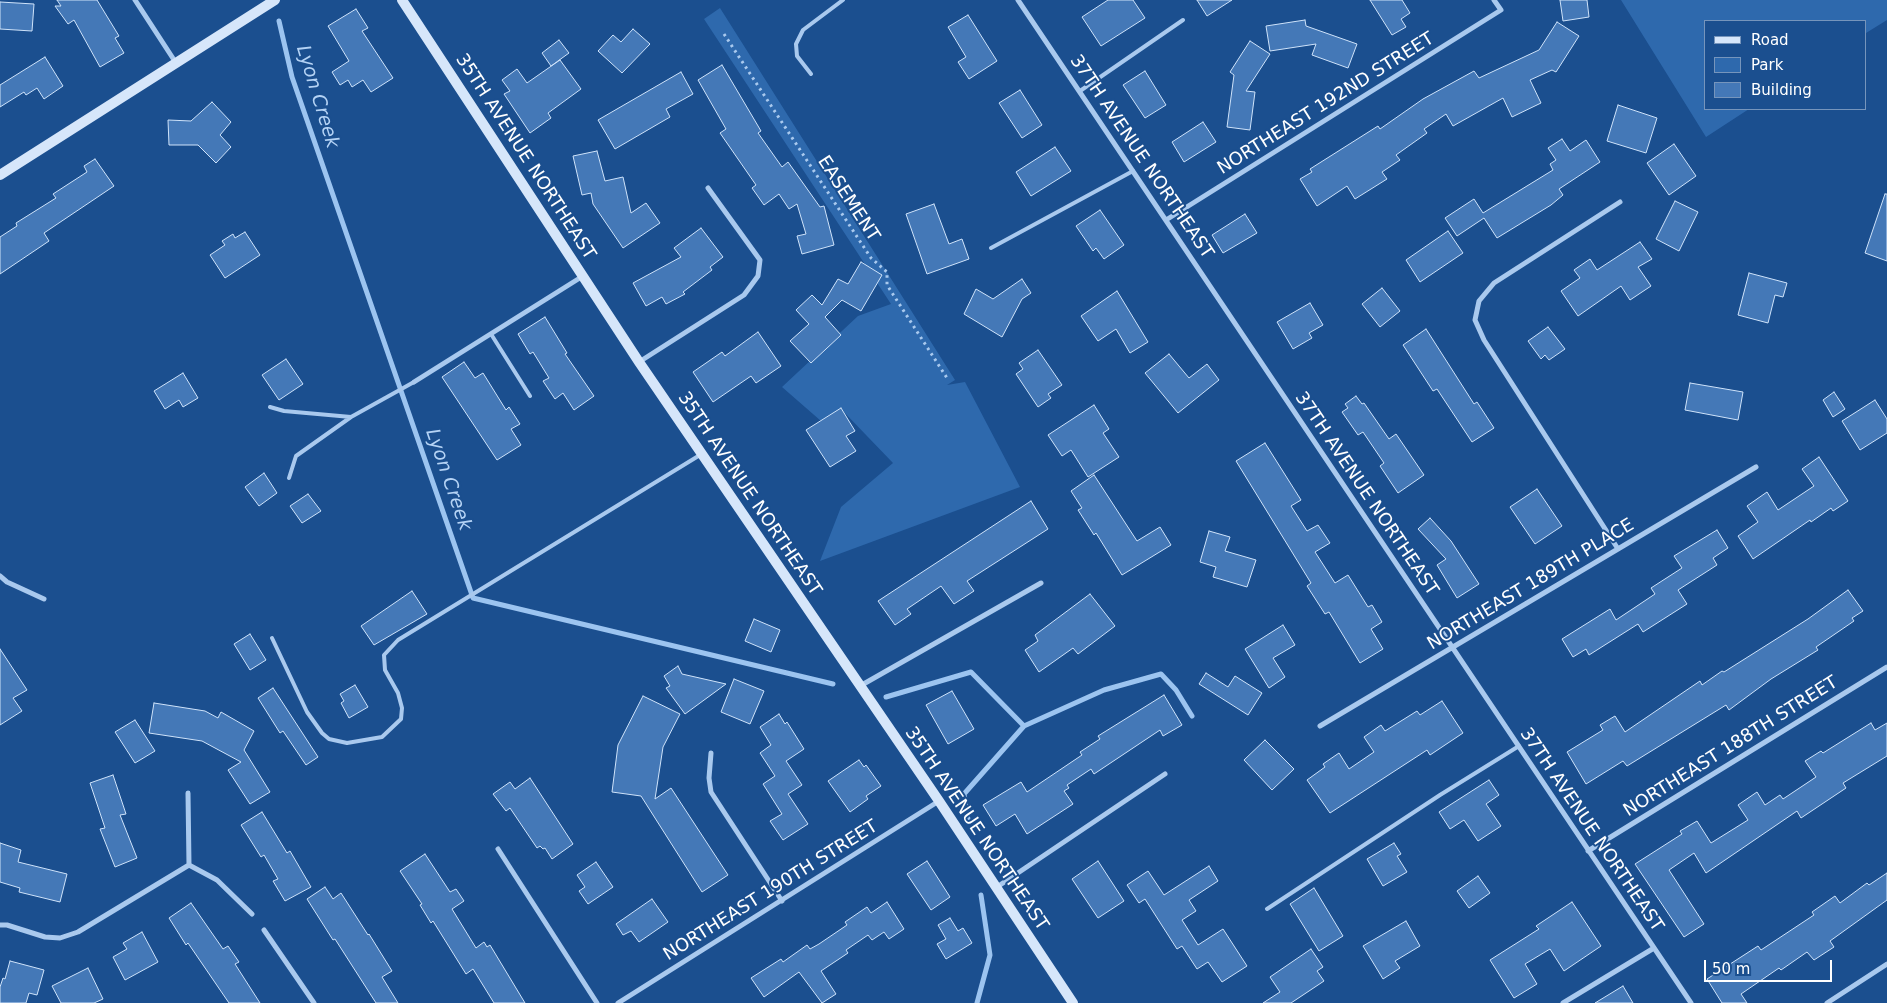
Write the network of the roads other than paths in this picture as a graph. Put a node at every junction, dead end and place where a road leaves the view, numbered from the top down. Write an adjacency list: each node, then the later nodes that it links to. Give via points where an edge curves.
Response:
1 (135, 0): 8 (street)
2 (275, 0): 8 (street)
3 (402, 0): 17 (street, 35TH AVENUE NORTHEAST)
4 (843, 0): 9 (lane, via 803,30 796,44 797,56)
5 (1018, 0): 10 (street, 37TH AVENUE NORTHEAST)
6 (1494, 0): 15 (street, NORTHEAST 192ND STREET, via 1501,10)
7 (1183, 20): 10 (lane)
8 (176, 63): 12 (street)
9 (811, 74)
10 (1080, 91): 11 (street, 37TH AVENUE NORTHEAST)
11 (1133, 170): 15 (street, 37TH AVENUE NORTHEAST); 16 (lane)
12 (0, 176)
13 (708, 188): 19 (street, via 760,260 758,276 744,295)
14 (1620, 202): 27 (street, via 1494,283 1479,301 1475,320 1484,340)
15 (1166, 220): 32 (street, 37TH AVENUE NORTHEAST)
16 (991, 248)
17 (583, 276): 18 (street); 19 (street, 35TH AVENUE NORTHEAST)
18 (491, 334): 20 (street); 21 (lane)
19 (639, 362): 24 (street, 35TH AVENUE NORTHEAST)
20 (414, 382): 23 (lane)
21 (530, 396)
22 (270, 407): 23 (lane)
23 (351, 417): 26 (lane, via 296,456)
24 (702, 454): 31 (lane, via 398,640 384,655 385,670 402,708 401,719 382,737 347,743 329,739 322,733 308,712); 34 (street, 35TH AVENUE NORTHEAST)
25 (1756, 467): 27 (street, NORTHEAST 189TH PLACE)
26 (289, 478)
27 (1618, 549): 32 (street, NORTHEAST 189TH PLACE)
28 (0, 576): 30 (street)
29 (1041, 583): 34 (street)
30 (44, 600)
31 (272, 638)
32 (1452, 647): 35 (street, NORTHEAST 189TH PLACE); 36 (street, 37TH AVENUE NORTHEAST)
33 (1887, 667): 42 (street, NORTHEAST 188TH STREET)
34 (859, 686): 40 (street, 35TH AVENUE NORTHEAST)
35 (1320, 726)
36 (1518, 746): 42 (street, 37TH AVENUE NORTHEAST); 46 (lane)
37 (711, 753): 45 (street, via 709,778 712,792)
38 (1165, 774): 44 (street)
39 (188, 793): 43 (street)
40 (939, 801): 44 (street, 35TH AVENUE NORTHEAST); 45 (street, NORTHEAST 190TH STREET)
41 (498, 849): 53 (street)
42 (1588, 851): 50 (street, 37TH AVENUE NORTHEAST)
43 (190, 865): 47 (street, via 216,880); 48 (street, via 78,932 60,938)
44 (997, 887): 55 (street, 35TH AVENUE NORTHEAST)
45 (782, 902): 54 (street, NORTHEAST 190TH STREET)
46 (1267, 909)
47 (252, 914)
48 (0, 925)
49 (264, 930): 52 (street)
50 (1654, 948): 56 (street); 57 (street, 37TH AVENUE NORTHEAST)
51 (1887, 964): 58 (street)
52 (314, 1003)
53 (597, 1003)
54 (618, 1003)
55 (1073, 1003)
56 (1563, 1003)
57 (1691, 1003)
58 (1827, 1003)

